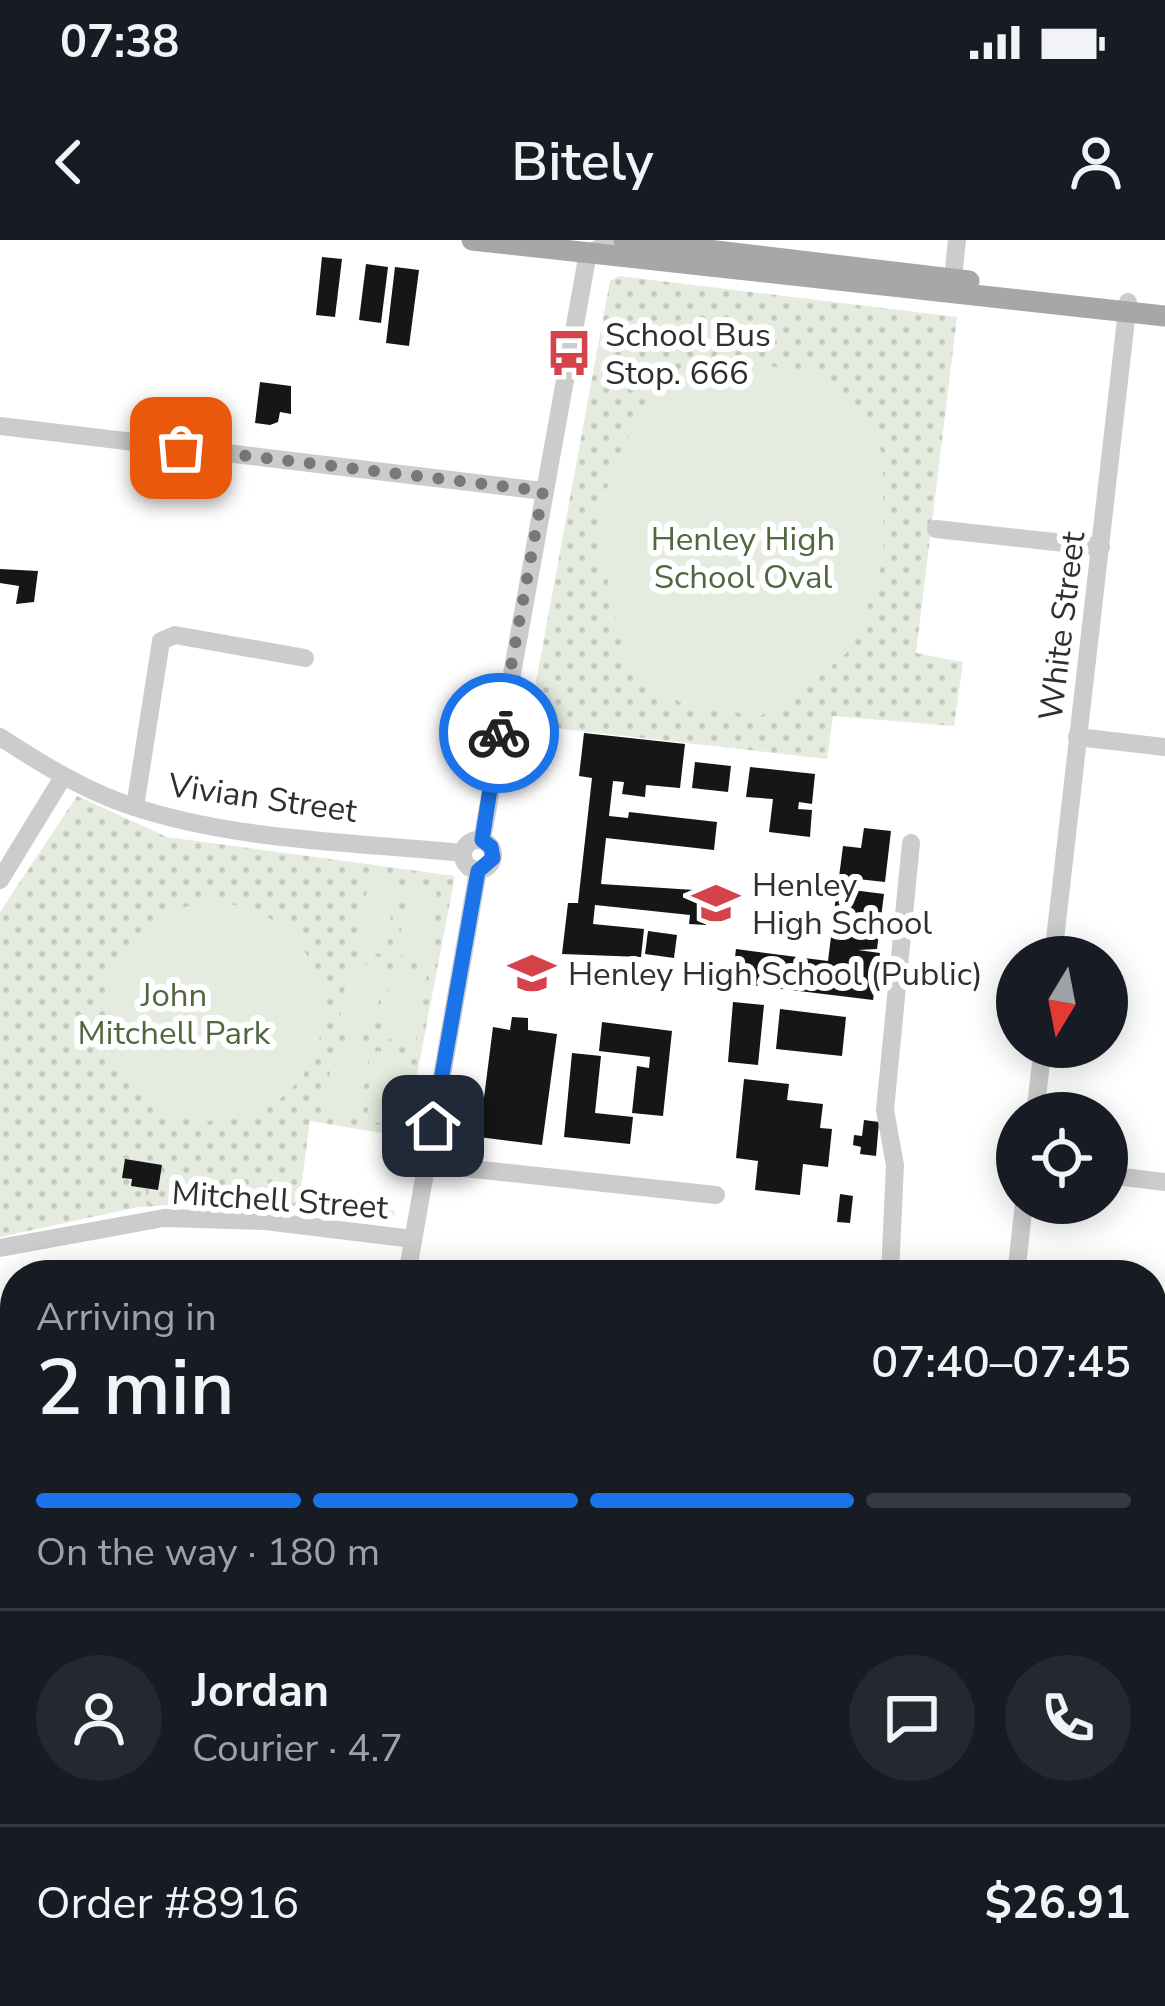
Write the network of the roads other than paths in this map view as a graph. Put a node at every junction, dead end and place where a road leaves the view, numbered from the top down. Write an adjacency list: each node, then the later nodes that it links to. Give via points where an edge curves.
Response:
1 (472, 240): 4 (main road)
2 (621, 240): 4 (street); 5 (main road)
3 (957, 240): 6 (street)
4 (588, 253): 5 (main road); 11 (street)
5 (794, 259): 6 (main road); 8 (main road)
6 (953, 279): 8 (main road)
7 (1165, 305): 8 (main road)
8 (1128, 306): 9 (main road); 13 (street, White Street)
9 (1165, 316)
10 (0, 426): 11 (street)
11 (543, 491): 20 (street)
12 (936, 529): 13 (street)
13 (1100, 547): 16 (street, White Street)
14 (305, 658): 19 (street, via 175,635 161,641)
15 (0, 737): 18 (street, Vivian Street)
16 (1077, 737): 17 (street); 25 (street, White Street)
17 (1165, 747)
18 (63, 777): 19 (street, Vivian Street); 24 (street)
19 (135, 807): 22 (street, Vivian Street, via 225,828)
20 (482, 840): 22 (street); 23 (street, via 493,858)
21 (911, 843): 34 (street, via 885,1110 895,1165)
22 (463, 853): 23 (street)
23 (478, 871): 26 (street)
24 (0, 880)
25 (1055, 936)
26 (426, 1164): 29 (street); 31 (street)
27 (1128, 1178): 28 (street)
28 (1165, 1182)
29 (716, 1195)
30 (1022, 1224): 35 (street)
31 (413, 1239): 32 (street, Mitchell Street, via 164,1217); 33 (street)
32 (0, 1248)
33 (410, 1260)
34 (891, 1260)
35 (1018, 1260)

